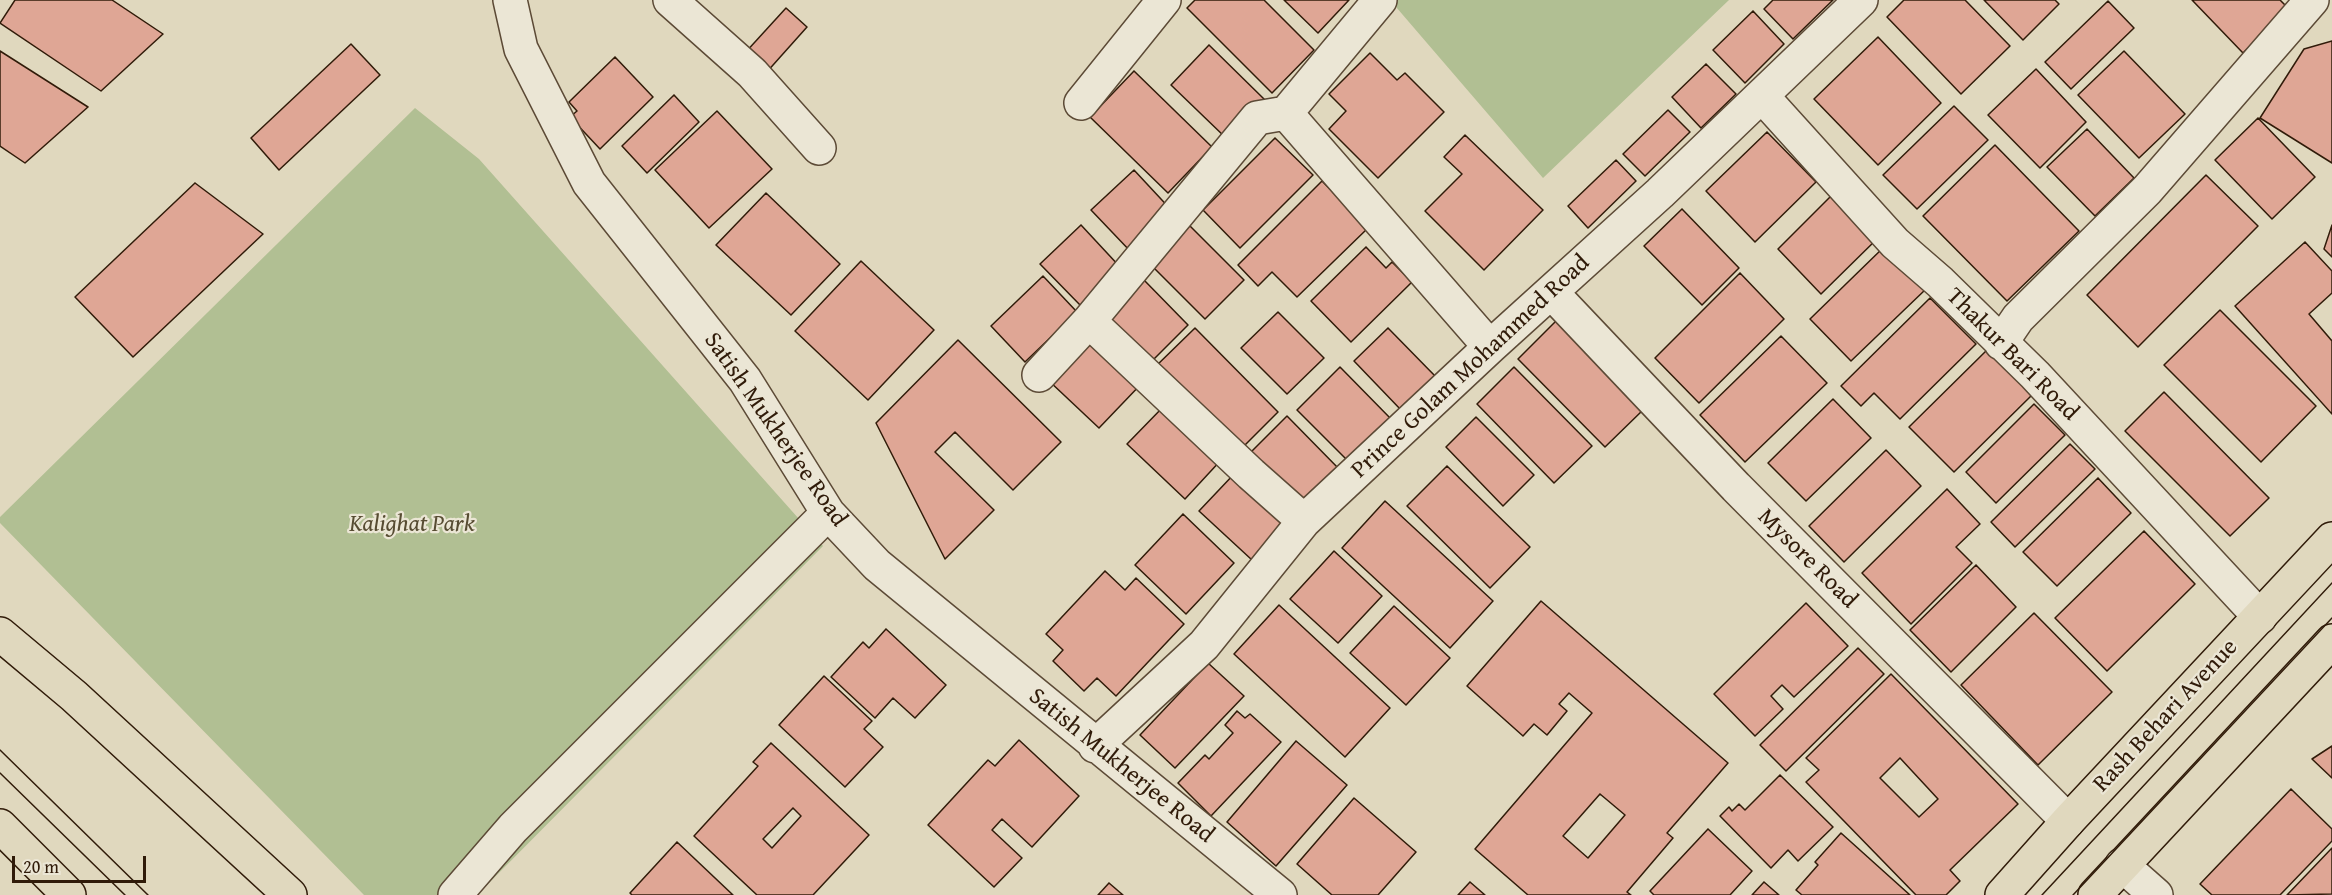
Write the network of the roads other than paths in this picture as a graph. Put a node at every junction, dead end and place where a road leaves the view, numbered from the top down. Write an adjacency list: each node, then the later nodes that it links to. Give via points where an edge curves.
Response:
1 (670, 0): 10 (street, via 752,73)
2 (1164, 0): 8 (street)
3 (1380, 0): 9 (street)
4 (1862, 0): 7 (street, Prince Golam Mohammed Road)
5 (2312, 0): 13 (street, via 2146,190 2018,318)
6 (516, 3): 16 (street, Satish Mukherjee Road, via 521,50 589,183 744,380)
7 (1762, 96): 11 (street, Prince Golam Mohammed Road); 13 (street, Thakur Bari Road, via 1895,243)
8 (1081, 103)
9 (1286, 113): 12 (street, via 1257,118); 14 (street)
10 (819, 147)
11 (1552, 292): 14 (street, Prince Golam Mohammed Road); 23 (street, Mysore Road, via 1736,487)
12 (1089, 321): 15 (street); 17 (street)
13 (2001, 343): 19 (street, Thakur Bari Road, via 2043,383)
14 (1490, 347): 17 (street, Prince Golam Mohammed Road)
15 (1039, 375)
16 (828, 513): 22 (street, Satish Mukherjee Road, via 877,565); 28 (street, via 513,828)
17 (1304, 521): 22 (street, Prince Golam Mohammed Road, via 1204,645)
18 (2332, 539): 19 (main road, Rash Behari Avenue)
19 (2260, 617): 23 (main road, Rash Behari Avenue)
20 (0, 634): 27 (main road, via 74,696)
21 (2332, 641): 25 (main road)
22 (1095, 746): 29 (street, Satish Mukherjee Road)
23 (2068, 821): 30 (main road, Rash Behari Avenue)
24 (0, 826): 26 (main road)
25 (2122, 865): 31 (main road); 32 (street)
26 (69, 895)
27 (290, 895)
28 (455, 895)
29 (1280, 895)
30 (2002, 895)
31 (2095, 895)
32 (2156, 895)

